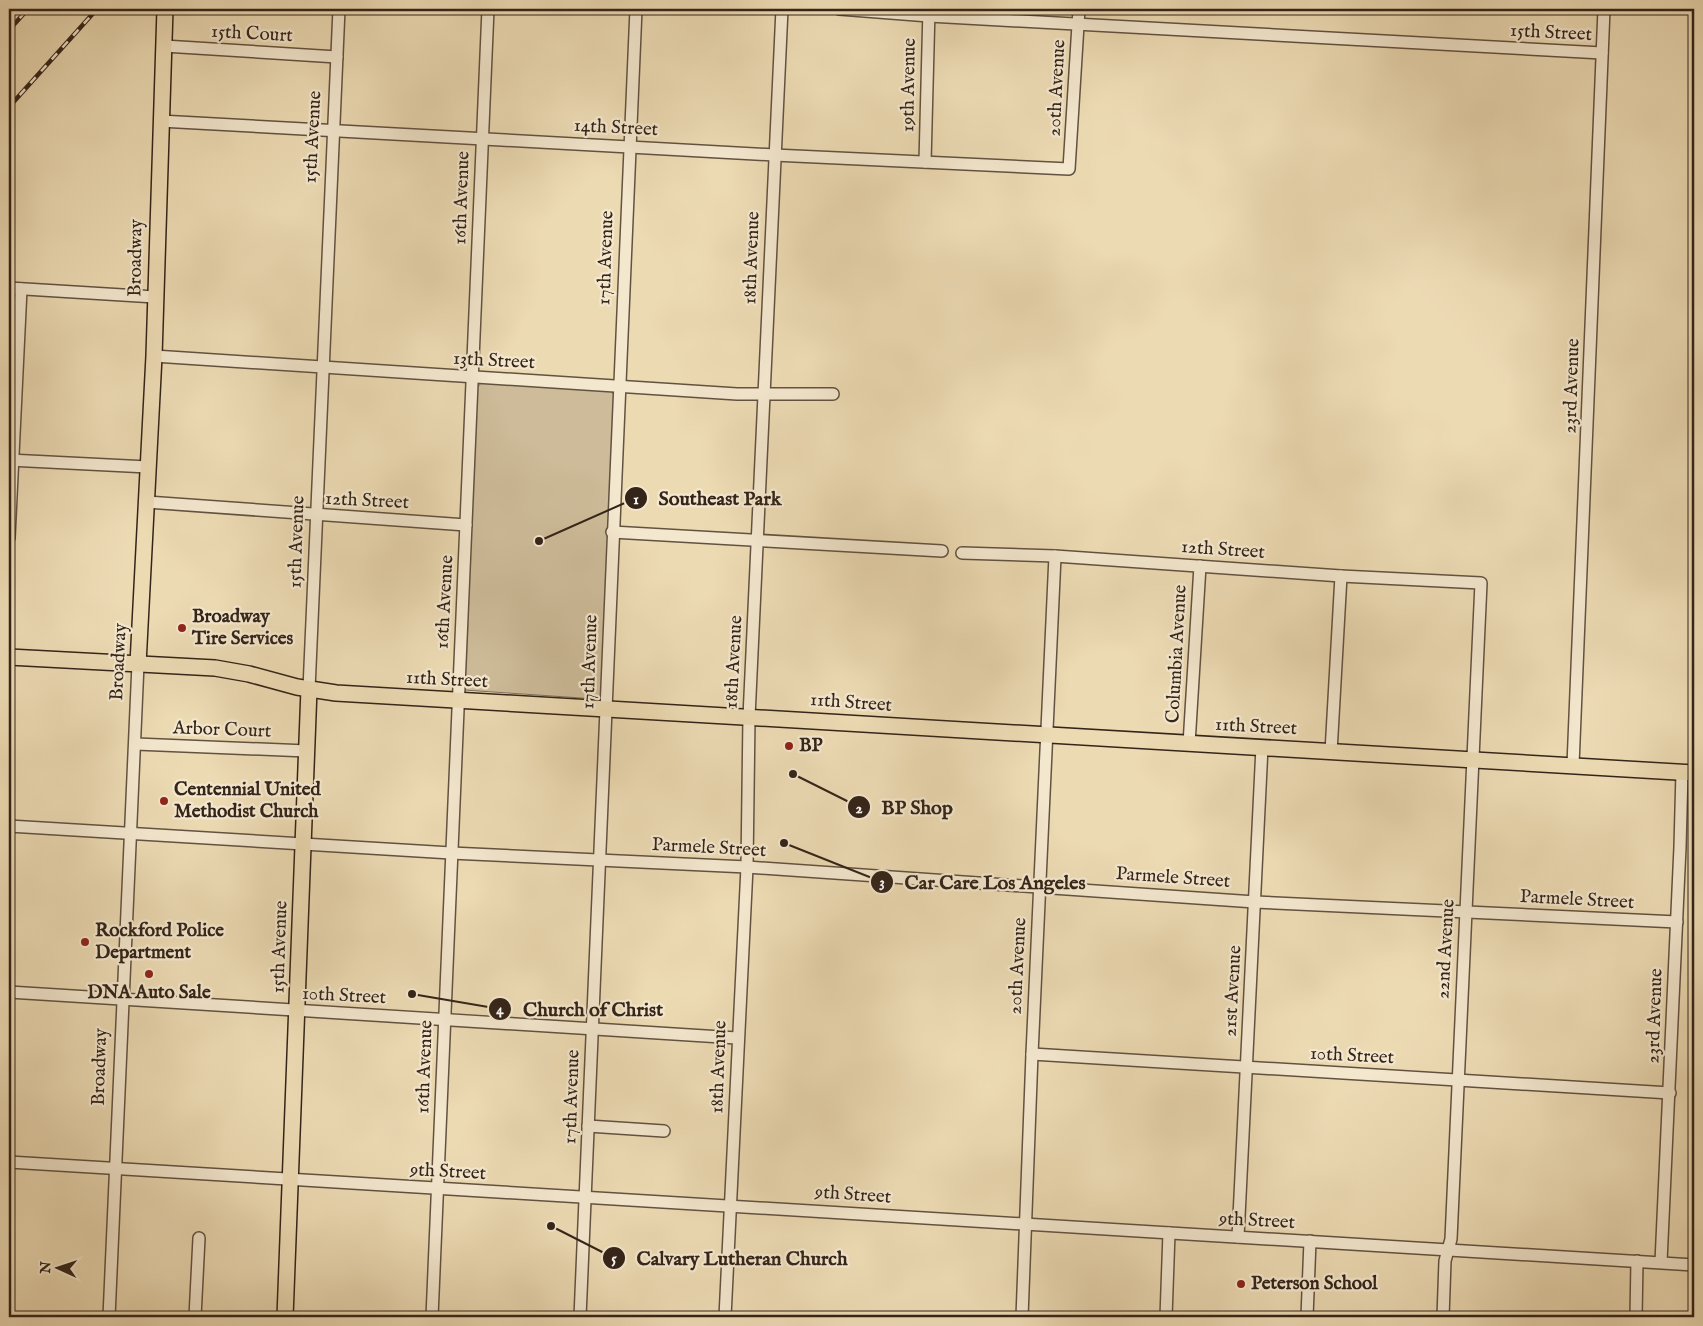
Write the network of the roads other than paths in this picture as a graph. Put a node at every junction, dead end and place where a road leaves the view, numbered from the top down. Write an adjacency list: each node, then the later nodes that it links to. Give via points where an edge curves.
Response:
1 (165, 9): 11 (main road, Broadway)
2 (339, 9): 13 (street, 15th Avenue)
3 (488, 9): 16 (street, 16th Avenue)
4 (636, 9): 17 (street, 17th Avenue)
5 (782, 9): 18 (street, 18th Avenue)
6 (839, 9): 9 (street, 15th Street)
7 (1079, 9): 10 (street, 20th Avenue)
8 (1604, 9): 12 (street, 23rd Avenue)
9 (929, 12): 10 (street, 15th Street); 19 (street, 19th Avenue)
10 (1078, 25): 12 (street, 15th Street); 20 (street, 20th Avenue)
11 (164, 46): 13 (street, 15th Court); 14 (main road, Broadway)
12 (1602, 53): 57 (street, 23rd Avenue)
13 (337, 57): 15 (street, 15th Avenue)
14 (160, 121): 15 (street, 14th Street); 23 (main road, Broadway)
15 (334, 129): 16 (street, 14th Street); 25 (street, 15th Avenue)
16 (482, 138): 17 (street, 14th Street); 26 (street, 16th Avenue)
17 (629, 147): 18 (street, 14th Street); 27 (street, 17th Avenue)
18 (774, 155): 19 (street, 14th Street); 28 (street, 18th Avenue)
19 (925, 162): 20 (street, 14th Street)
20 (1069, 168)
21 (9, 288): 22 (street)
22 (21, 289): 23 (street); 30 (street)
23 (155, 297): 24 (main road, Broadway)
24 (154, 356): 25 (street, 13th Street); 31 (main road, Broadway)
25 (324, 368): 26 (street, 13th Street); 33 (street, 15th Avenue)
26 (471, 377): 27 (street, 13th Street); 34 (street, 16th Avenue)
27 (619, 386): 28 (street, 13th Street); 35 (street, 17th Avenue)
28 (764, 394): 29 (street, 13th Street); 37 (street, 18th Avenue)
29 (832, 394)
30 (11, 460): 31 (street); 36 (street)
31 (148, 467): 32 (main road, Broadway)
32 (147, 502): 33 (street, 12th Street); 45 (main road, Broadway)
33 (318, 516): 34 (street, 12th Street); 46 (street, 15th Avenue)
34 (466, 525): 47 (street, 16th Avenue)
35 (612, 532): 37 (street); 48 (street, 17th Avenue)
36 (9, 538)
37 (758, 540): 38 (street); 49 (street, 18th Avenue)
38 (942, 551)
39 (962, 553): 40 (street, 12th Street)
40 (1055, 556): 41 (street, 12th Street); 50 (street, 20th Avenue)
41 (1200, 566): 42 (street, 12th Street); 52 (street, Columbia Avenue)
42 (1341, 576): 43 (street, 12th Street); 55 (street)
43 (1481, 583): 56 (street, 22nd Avenue)
44 (9, 656): 45 (main road, 11th Street)
45 (138, 664): 46 (main road, 11th Street, via 231,670); 51 (street, Broadway)
46 (309, 689): 47 (main road, 11th Street); 54 (main road, 15th Avenue)
47 (458, 700): 48 (main road, 11th Street); 62 (street, 16th Avenue)
48 (605, 708): 49 (main road, 11th Street); 63 (street, 17th Avenue)
49 (749, 717): 50 (main road, 11th Street); 64 (street, 18th Avenue)
50 (1046, 735): 52 (main road, 11th Street); 65 (street, 20th Avenue)
51 (136, 744): 54 (street, Arbor Court); 60 (street, Broadway)
52 (1189, 744): 53 (main road, 11th Street)
53 (1262, 747): 55 (main road, 11th Street); 66 (street, 21st Avenue)
54 (307, 751): 61 (main road, 15th Avenue)
55 (1331, 752): 56 (main road, 11th Street)
56 (1472, 760): 57 (main road, 11th Street); 67 (street, 22nd Avenue)
57 (1574, 765): 58 (main road, 11th Street)
58 (1688, 772): 68 (street, 23rd Avenue)
59 (9, 826): 60 (street, Parmele Street)
60 (130, 833): 61 (street, Parmele Street); 70 (street, Broadway)
61 (304, 844): 62 (street, Parmele Street); 71 (main road, 15th Avenue)
62 (451, 853): 63 (street, Parmele Street); 72 (street, 16th Avenue)
63 (600, 860): 64 (street, Parmele Street); 73 (street, 17th Avenue)
64 (746, 867): 65 (street, Parmele Street); 74 (street, 18th Avenue)
65 (1040, 886): 66 (street, Parmele Street); 75 (street, 20th Avenue)
66 (1255, 902): 67 (street, Parmele Street); 76 (street, 21st Avenue)
67 (1465, 912): 68 (street, Parmele Street); 77 (street, 22nd Avenue)
68 (1677, 922): 78 (street, 23rd Avenue)
69 (9, 992): 70 (street, 10th Street)
70 (123, 999): 71 (street, 10th Street); 82 (street, Broadway)
71 (298, 1010): 72 (street, 10th Street); 83 (main road, 15th Avenue)
72 (444, 1020): 73 (street, 10th Street); 84 (street, 16th Avenue)
73 (592, 1029): 74 (street, 10th Street); 79 (street, 17th Avenue)
74 (737, 1038): 86 (street, 18th Avenue)
75 (1032, 1054): 76 (street, 10th Street); 87 (street, 20th Avenue)
76 (1246, 1067): 77 (street, 10th Street); 89 (street, 21st Avenue)
77 (1457, 1080): 78 (street, 10th Street); 92 (street, 22nd Avenue)
78 (1670, 1093): 94 (street, 23rd Avenue)
79 (588, 1126): 80 (street); 85 (street, 17th Avenue)
80 (664, 1131)
81 (9, 1162): 82 (street, 9th Street)
82 (117, 1168): 83 (street, 9th Street); 96 (street, Broadway)
83 (291, 1178): 84 (street, 9th Street); 98 (main road, 15th Avenue)
84 (438, 1189): 85 (street, 9th Street); 99 (street, 16th Avenue)
85 (585, 1196): 86 (street, 9th Street); 100 (street, 17th Avenue)
86 (730, 1204): 87 (street, 9th Street); 101 (street, 18th Avenue)
87 (1026, 1224): 88 (street, 9th Street); 102 (street, 20th Avenue)
88 (1169, 1233): 89 (street, 9th Street); 103 (street)
89 (1238, 1237): 91 (street, 9th Street)
90 (199, 1238): 97 (street)
91 (1310, 1241): 92 (street, 9th Street); 104 (street)
92 (1448, 1250): 93 (street, 9th Street); 105 (street, 22nd Avenue)
93 (1638, 1261): 94 (street, 9th Street); 106 (street)
94 (1661, 1262): 95 (street, 9th Street)
95 (1694, 1264)
96 (109, 1317)
97 (195, 1317)
98 (285, 1317)
99 (432, 1317)
100 (580, 1317)
101 (725, 1317)
102 (1022, 1317)
103 (1166, 1317)
104 (1307, 1317)
105 (1443, 1317)
106 (1636, 1317)

